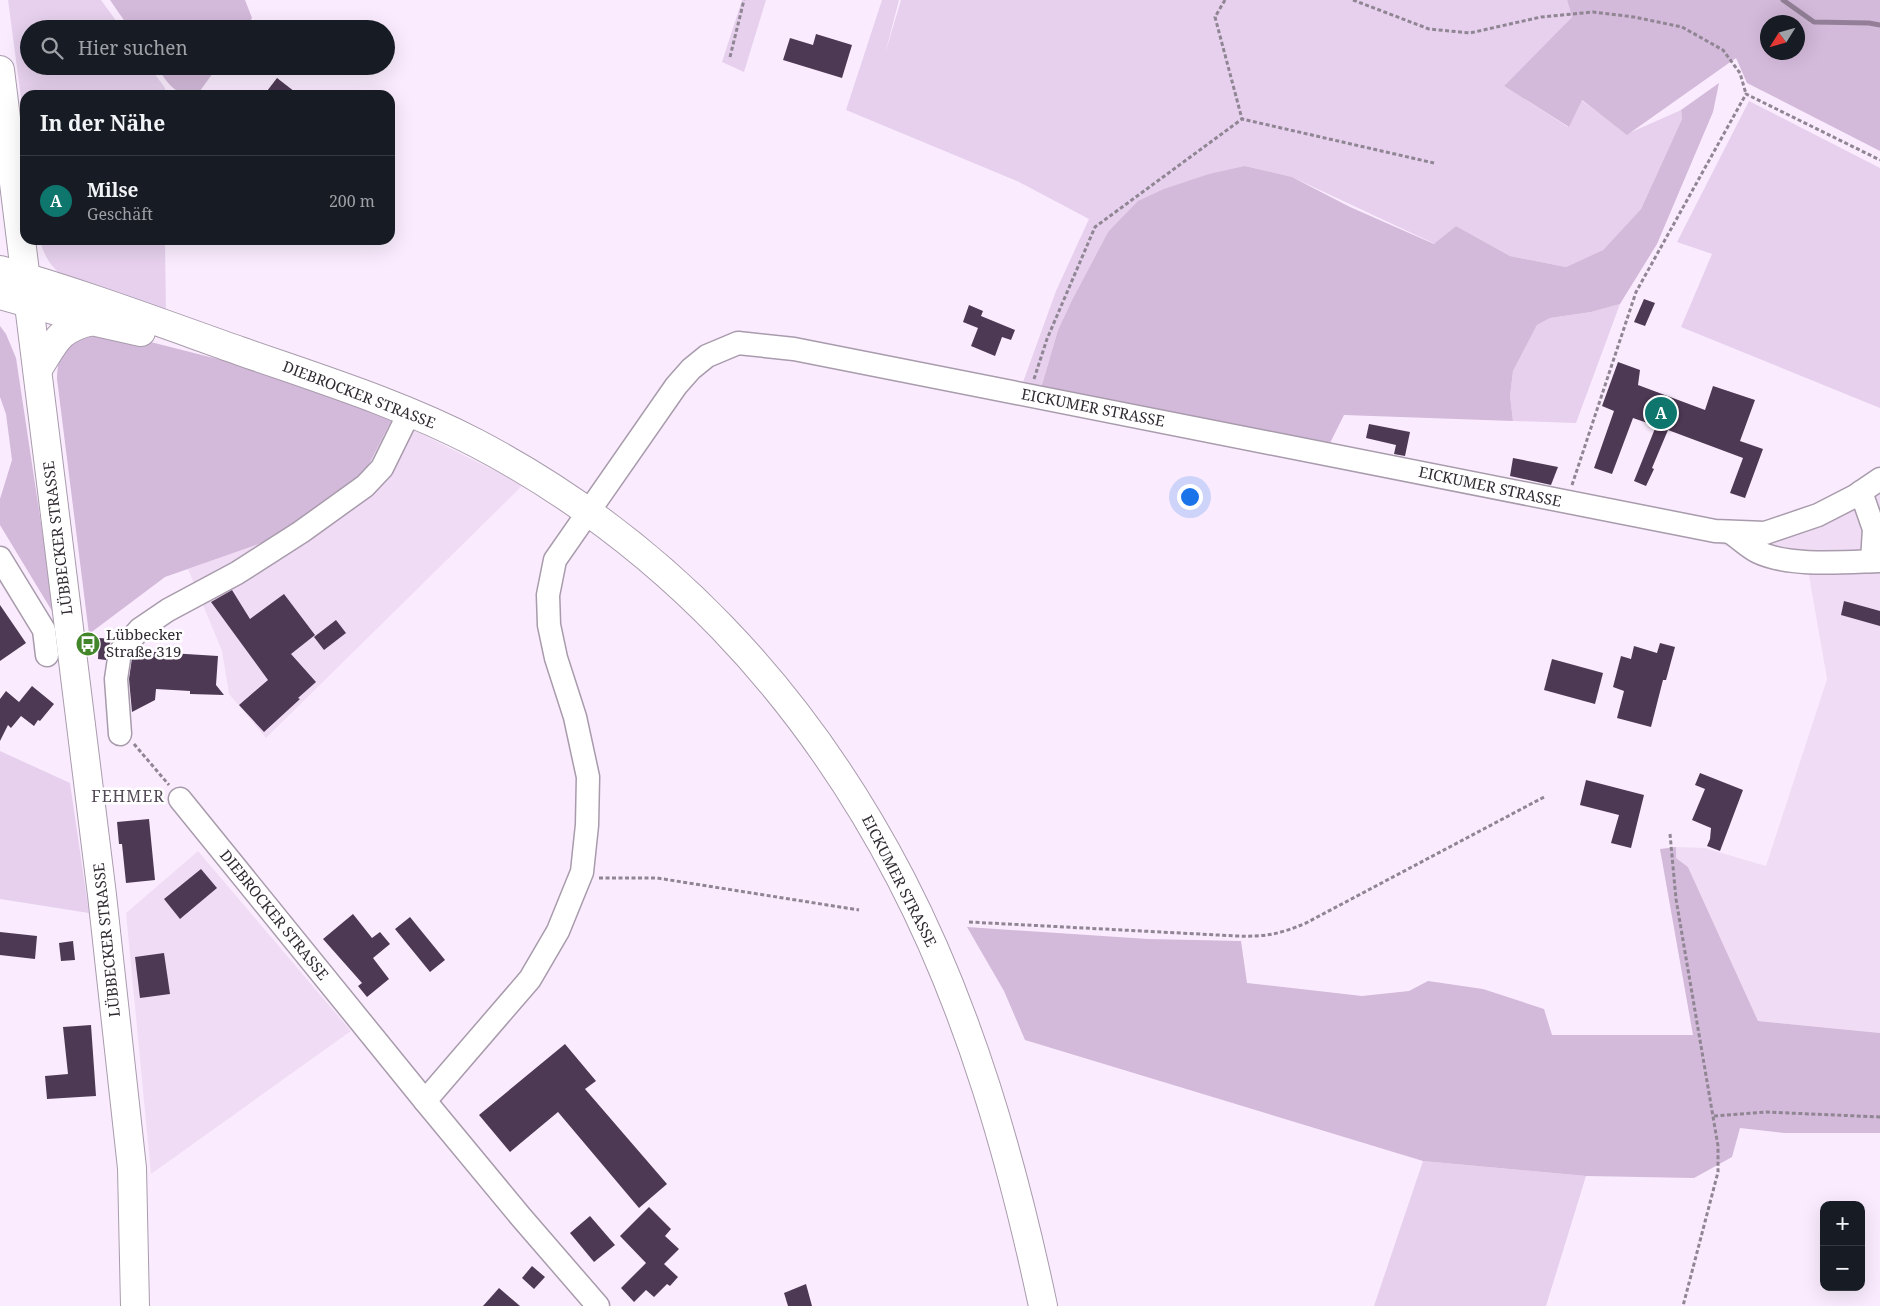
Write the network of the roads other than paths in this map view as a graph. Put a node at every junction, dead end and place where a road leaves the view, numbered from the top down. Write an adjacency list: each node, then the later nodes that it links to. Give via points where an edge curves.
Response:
1 (0, 70): 2 (main road, LÜBBECKER STRASSE)
2 (15, 192): 3 (main road); 4 (main road, LÜBBECKER STRASSE)
3 (0, 225)
4 (20, 231)
5 (22, 245): 7 (main road, LÜBBECKER STRASSE)
6 (0, 270): 7 (main road, DIEBROCKER STRASSE)
7 (26, 278): 9 (main road, LÜBBECKER STRASSE); 11 (main road, DIEBROCKER STRASSE)
8 (0, 295): 9 (main road, DIEBROCKER STRASSE)
9 (30, 304): 10 (main road, DIEBROCKER STRASSE); 12 (main road, LÜBBECKER STRASSE)
10 (92, 321): 11 (main road, DIEBROCKER STRASSE); 12 (main road, via 65,331)
11 (270, 361): 13 (main road, DIEBROCKER STRASSE)
12 (38, 369): 26 (main road, LÜBBECKER STRASSE, via 132,1168)
13 (410, 412): 16 (main road, DIEBROCKER STRASSE, via 485,448); 22 (street, via 382,468 365,486 237,573 140,629 120,652 116,679)
14 (1880, 479): 15 (street, EICKUMER STRASSE)
15 (1861, 492): 17 (street, EICKUMER STRASSE, via 1818,515 1765,533); 20 (street, via 1874,529)
16 (588, 512): 17 (street, EICKUMER STRASSE, via 691,369 707,356 738,343 794,349 1599,510); 18 (main road, DIEBROCKER STRASSE); 24 (street, via 555,560 548,595 549,625 556,658 575,717 588,777 582,867 558,931 530,979)
17 (1730, 532): 20 (street, via 1758,552 1784,559)
18 (619, 534): 27 (main road, EICKUMER STRASSE, via 696,600 776,686 811,731 859,804 902,880 971,1043 1021,1210)
19 (0, 558): 21 (street, via 44,630)
20 (1876, 561)
21 (47, 655)
22 (120, 734)
23 (180, 799): 24 (street, DIEBROCKER STRASSE)
24 (430, 1094): 25 (street, DIEBROCKER STRASSE)
25 (591, 1298)
26 (135, 1306)
27 (1043, 1306)

